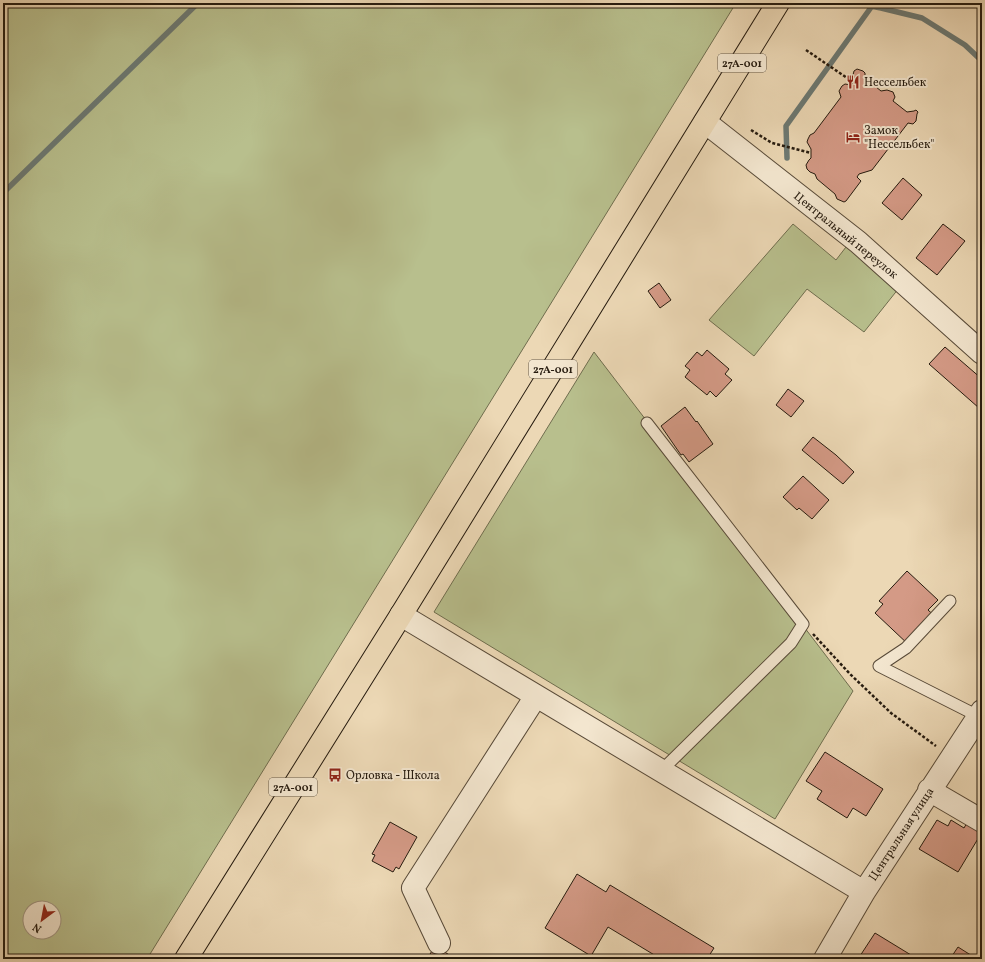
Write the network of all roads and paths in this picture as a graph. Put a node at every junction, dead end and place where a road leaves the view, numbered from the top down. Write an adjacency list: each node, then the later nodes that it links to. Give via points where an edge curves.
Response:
1 (778, 3): 4 (main road, 27А-001)
2 (806, 50): 3 (path)
3 (853, 82)
4 (705, 122): 7 (street, Центральный переулок, via 858,242); 10 (main road, 27А-001)
5 (751, 130): 6 (path, via 772,143)
6 (811, 153)
7 (982, 352)
8 (646, 424): 11 (lane)
9 (950, 601): 13 (lane, via 906,648 879,666)
10 (401, 615): 12 (street); 20 (main road, 27А-001)
11 (803, 624): 14 (path, via 891,714); 15 (lane, via 791,644)
12 (536, 696): 15 (street); 19 (street, via 413,888)
13 (980, 714): 14 (street, Центральная улица)
14 (951, 757): 16 (street, Центральная улица)
15 (661, 771): 18 (street)
16 (929, 790): 17 (street); 18 (street, Центральная улица)
17 (982, 821)
18 (864, 892): 21 (street, Центральная улица)
19 (439, 943)
20 (186, 959)
21 (825, 959)

